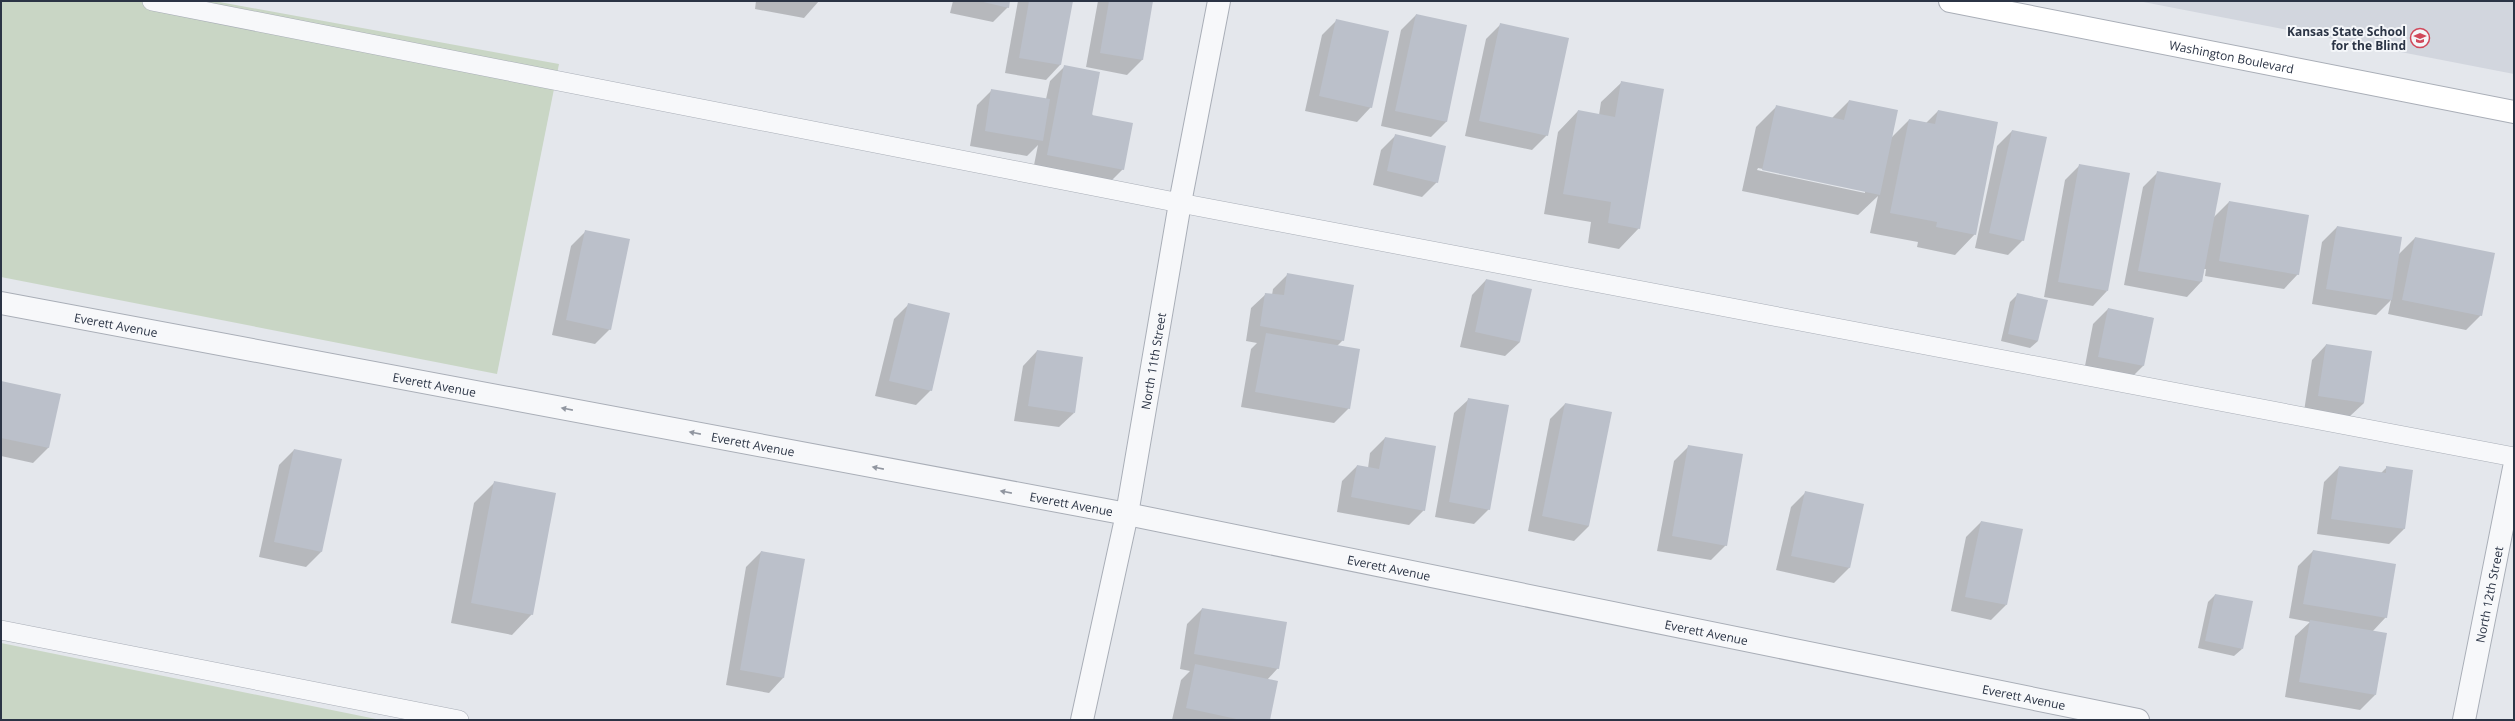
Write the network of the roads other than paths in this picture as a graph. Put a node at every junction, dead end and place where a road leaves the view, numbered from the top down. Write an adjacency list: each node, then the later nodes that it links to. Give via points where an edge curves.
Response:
1 (152, 1): 5 (lane)
2 (1219, 1): 5 (street, North 11th Street)
3 (1950, 1): 4 (street, Washington Boulevard)
4 (2514, 112)
5 (1180, 203): 7 (lane); 9 (street, North 11th Street)
6 (1, 303): 9 (street, Everett Avenue, one-way to 6)
7 (2514, 456)
8 (2514, 468): 14 (street, North 12th Street)
9 (1127, 514): 12 (street, North 11th Street); 13 (street, Everett Avenue)
10 (1, 630): 11 (lane)
11 (459, 720)
12 (1082, 720)
13 (2138, 720)
14 (2464, 720)

